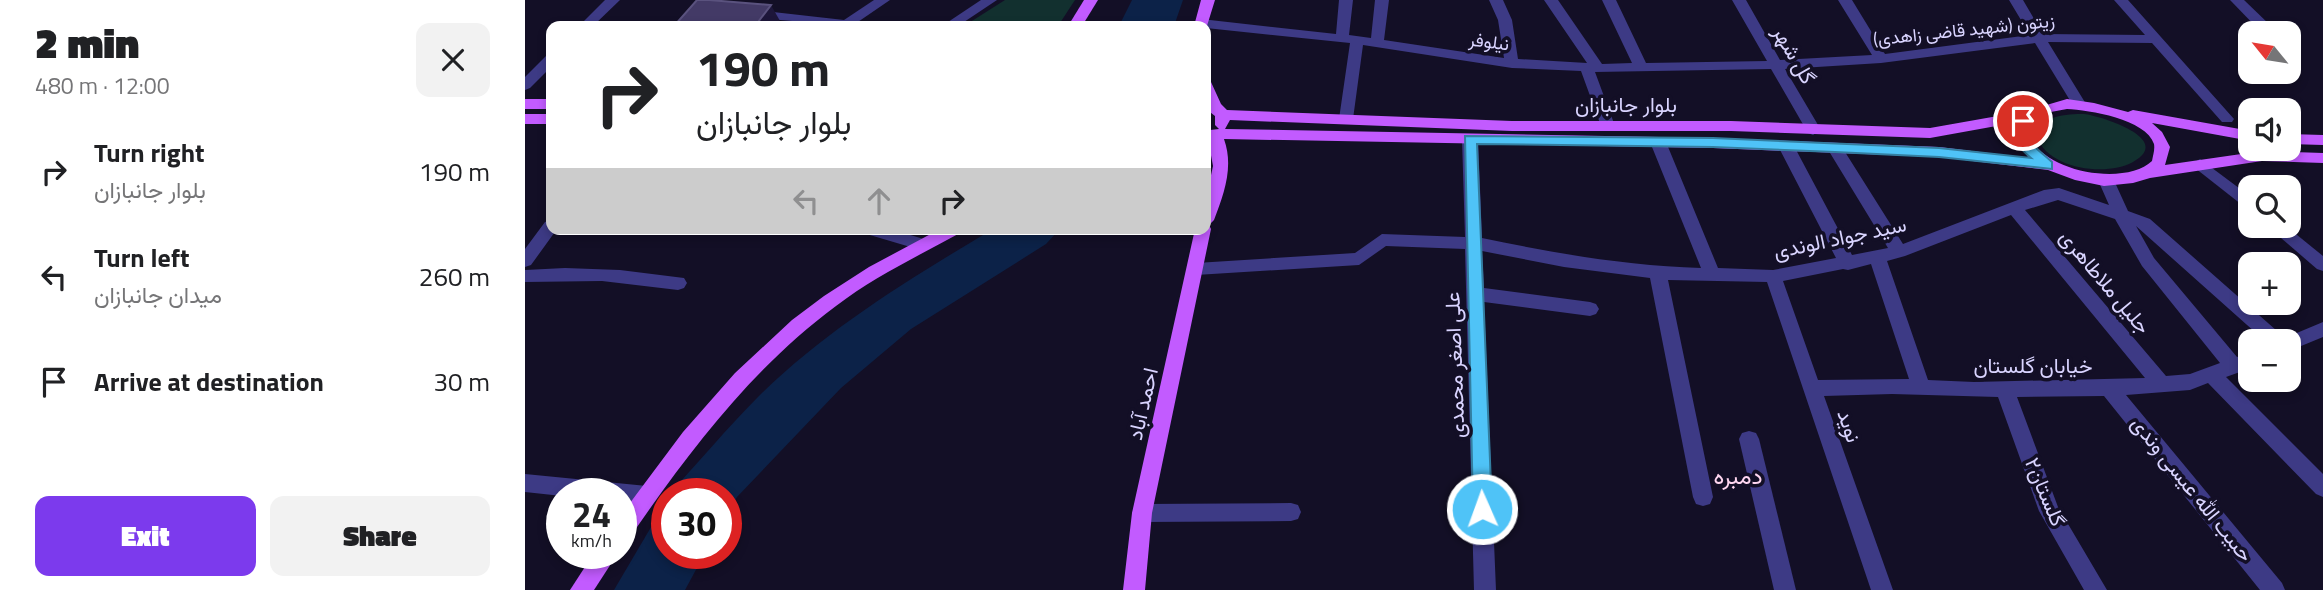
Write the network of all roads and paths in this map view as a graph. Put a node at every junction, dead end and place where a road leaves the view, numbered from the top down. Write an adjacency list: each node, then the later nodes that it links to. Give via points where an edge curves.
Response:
1 (613, 0): 17 (street)
2 (883, 0): 19 (street)
3 (991, 0): 20 (street)
4 (1091, 0): 21 (main road)
5 (1208, 0): 22 (main road)
6 (1346, 0): 26 (street)
7 (1382, 0): 28 (street)
8 (1496, 0): 31 (street, via 1505,20)
9 (1551, 0): 33 (street)
10 (1609, 0): 34 (street)
11 (1739, 0): 32 (street, گل شهر)
12 (1845, 0): 29 (street)
13 (2016, 0): 25 (street)
14 (2121, 0): 27 (street)
15 (2237, 0): 23 (street)
16 (742, 12): 18 (street)
17 (591, 21)
18 (820, 21)
19 (851, 21)
20 (957, 21)
21 (1078, 21)
22 (1202, 21)
23 (2258, 21)
24 (1211, 25): 26 (street, نیلوفر)
25 (2039, 38): 27 (street, زیتون (شهید قاضی زاهدی)); 29 (street, زیتون (شهید قاضی زاهدی)); 38 (street)
26 (1350, 39): 28 (street, نیلوفر); 44 (street)
27 (2157, 39): 45 (street)
28 (1377, 43): 31 (street, نیلوفر)
29 (1881, 59): 32 (street, زیتون (شهید قاضی زاهدی))
30 (546, 64): 35 (street)
31 (1512, 64): 33 (street, نیلوفر)
32 (1775, 65): 34 (street, نیلوفر); 47 (street, گل شهر)
33 (1592, 67): 34 (street, نیلوفر); 46 (street)
34 (1641, 68)
35 (525, 85)
36 (525, 104): 37 (main road)
37 (546, 104)
38 (2079, 104): 40 (main road, بلوار جانبازان); 41 (main road, بلوار جانبازان, via 2055,105)
39 (1214, 108): 44 (main road, بلوار جانبازان); 49 (main road, via 1221,127)
40 (2118, 112): 48 (main road); 61 (main road, via 2141,124 2161,147 2159,162)
41 (2028, 115): 47 (main road, بلوار جانبازان, via 1930,133); 60 (main road, via 2020,127 2022,142)
42 (525, 119): 43 (main road)
43 (546, 119)
44 (1346, 119): 46 (main road, بلوار جانبازان)
45 (2227, 120)
46 (1608, 127): 47 (main road, بلوار جانبازان)
47 (1813, 130)
48 (2238, 134)
49 (1211, 135)
50 (1211, 136): 52 (main road, بلوار جانبازان)
51 (1211, 137): 64 (main road, via 1223,152)
52 (1470, 139): 55 (main road, بلوار جانبازان); 72 (street, علی اصغر محمدی)
53 (2301, 139): 54 (main road)
54 (2323, 140)
55 (1658, 142): 56 (main road, بلوار جانبازان); 82 (street)
56 (1786, 146): 57 (main road, بلوار جانبازان); 77 (street)
57 (1835, 148): 60 (main road, بلوار جانبازان, via 1939,152); 74 (street)
58 (2323, 159): 59 (main road, via 2262,156)
59 (2200, 164): 61 (main road); 63 (street)
60 (2047, 165): 62 (main road)
61 (2147, 173): 62 (main road)
62 (2106, 180): 66 (street)
63 (2238, 195)
64 (1211, 206)
65 (2014, 208): 66 (street, سید جواد الوندی, via 2059,194); 74 (street, سید جواد الوندی); 93 (street, جلیل ملاطاهری)
66 (2122, 217): 87 (street, سید جواد الوندی, via 2144,223); 90 (street, via 2148,262)
67 (546, 233): 76 (street)
68 (890, 235): 73 (street)
69 (943, 235): 73 (main road)
70 (1202, 235): 79 (main road, احمد آباد)
71 (2290, 238): 78 (street)
72 (1474, 243): 79 (street, سید جواد الوندی, via 1382,240 1359,260); 80 (street, سید جواد الوندی); 85 (street, علی اصغر محمدی)
73 (924, 245): 101 (main road, via 829,301 759,361 677,452)
74 (1899, 252): 75 (street, سید جواد الوندی)
75 (1877, 257): 77 (street, سید جواد الوندی); 94 (street)
76 (525, 261)
77 (1848, 264): 83 (street, سید جواد الوندی)
78 (2323, 265)
79 (1196, 269): 105 (main road, احمد آباد)
80 (1658, 273): 82 (street, سید جواد الوندی); 102 (street)
81 (525, 276): 84 (street, via 620,274)
82 (1713, 276): 83 (street, سید جواد الوندی)
83 (1773, 276): 95 (street, نوید)
84 (678, 284)
85 (1475, 294): 86 (street); 109 (street, علی اصغر محمدی)
86 (1590, 310)
87 (2263, 329)
88 (2323, 329): 89 (street)
89 (2301, 339)
90 (2238, 360)
91 (2238, 365): 92 (street, خیابان گلستان)
92 (2212, 375): 93 (street, خیابان گلستان); 100 (street)
93 (2162, 384): 96 (street, خیابان گلستان)
94 (1921, 387): 95 (street, خیابان گلستان); 97 (street, خیابان گلستان)
95 (1812, 388): 111 (street, نوید)
96 (2109, 388): 97 (street, خیابان گلستان); 113 (street, حبیب الله عیسی وندی)
97 (2004, 389): 112 (street, گلستان۲, via 2049,511)
98 (1749, 439): 110 (street)
99 (525, 483): 101 (street)
100 (2323, 488)
101 (647, 495): 103 (main road)
102 (1703, 497)
103 (637, 510)
104 (1291, 512): 105 (street)
105 (1142, 513): 108 (main road, احمد آباد)
106 (596, 569): 107 (main road)
107 (581, 590)
108 (1134, 590)
109 (1485, 590)
110 (1785, 590)
111 (1882, 590)
112 (2097, 590)
113 (2274, 590)

